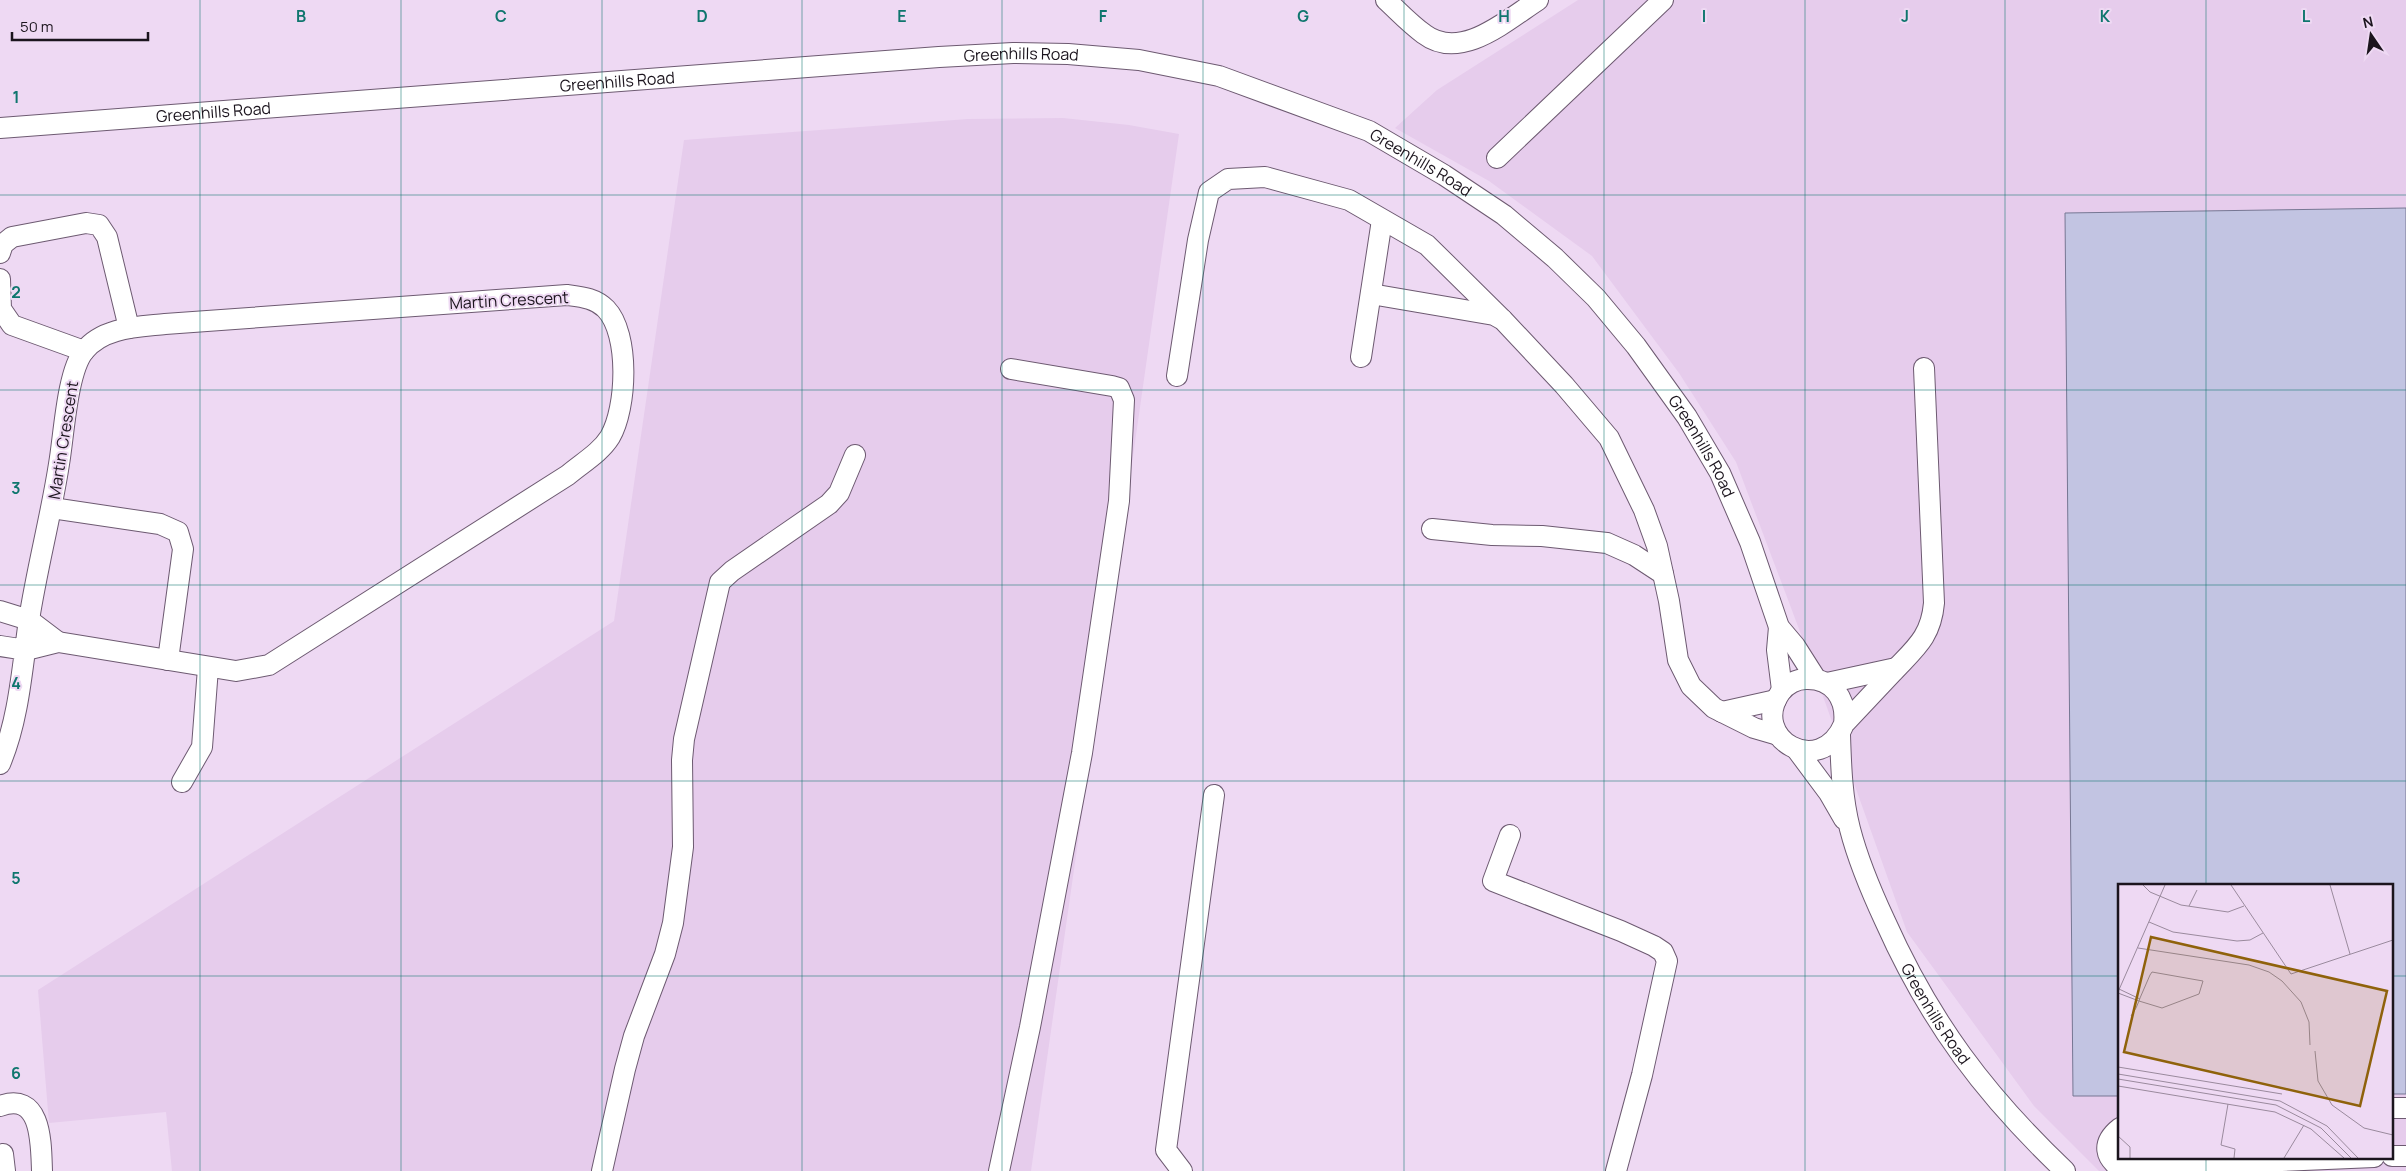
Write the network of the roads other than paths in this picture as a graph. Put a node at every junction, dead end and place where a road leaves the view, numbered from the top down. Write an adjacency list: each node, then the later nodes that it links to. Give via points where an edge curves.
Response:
1 (1386, 0): 2 (street, via 1424,35 1444,43 1471,41)
2 (1538, 0)
3 (1664, 0): 5 (street)
4 (0, 128): 23 (street, Greenhills Road, via 939,57 1068,54 1139,60 1219,76 1369,131 1444,175 1504,215 1596,298 1636,346 1687,417 1720,473 1750,542)
5 (1497, 158)
6 (1382, 220): 9 (street); 10 (street, via 1427,245); 16 (street, via 1348,200 1265,177 1228,179 1209,192 1198,240)
7 (0, 253): 11 (street, via 3,244 12,237 86,223 98,225 107,237)
8 (0, 279): 12 (street, via 1,309 12,325)
9 (1371, 294): 10 (street); 13 (street)
10 (1503, 320): 20 (street, via 1609,438 1644,510)
11 (129, 328): 12 (street, Martin Crescent, via 96,340); 28 (street, Martin Crescent, via 567,296 586,297 606,309 618,327 622,344 623,381 618,416 610,435 594,455 568,475 269,665 236,671)
12 (84, 351): 18 (street, Martin Crescent, via 74,371)
13 (1361, 357)
14 (1924, 368): 29 (street, via 1933,619 1918,646)
15 (1011, 369): 47 (street, via 1112,386 1119,388 1124,400 1119,501 1082,752 1030,1027)
16 (1177, 376)
17 (855, 455): 46 (street, via 839,493 829,504 720,582 684,739 683,847 673,923 666,954 634,1036)
18 (52, 508): 22 (street, Martin Crescent); 27 (street, via 160,524 178,532 183,549)
19 (1432, 528): 20 (street, via 1607,543 1634,554)
20 (1663, 574): 32 (street, via 1678,660 1691,686)
21 (0, 611): 22 (street, Martin Crescent)
22 (29, 620): 24 (street, Martin Crescent); 26 (street)
23 (1779, 627): 30 (street, Greenhills Road); 31 (street, Greenhills Road)
24 (58, 642): 26 (street, Martin Crescent); 27 (street, Martin Crescent)
25 (0, 646): 26 (street, Martin Crescent)
26 (26, 650): 36 (street, via 13,724)
27 (168, 660): 28 (street, Martin Crescent)
28 (208, 668): 37 (street, via 202,747)
29 (1896, 668): 30 (street); 33 (street)
30 (1821, 681): 31 (street, via 1798,680); 33 (street, via 1836,690 1842,700 1846,712)
31 (1779, 695): 32 (street); 34 (street, via 1772,711)
32 (1722, 712): 34 (street, via 1754,728)
33 (1842, 729): 35 (street, via 1831,743 1821,749); 39 (street, Greenhills Road, via 1845,801)
34 (1778, 735): 35 (street)
35 (1797, 750): 39 (street, Greenhills Road, via 1829,793)
36 (2, 754)
37 (182, 782)
38 (1214, 795): 48 (street, via 1166,1150)
39 (1850, 829): 50 (street, Greenhills Road, via 1871,890 1903,961 1937,1021 1980,1082 2025,1133)
40 (1510, 834): 49 (street, via 1493,881 1654,946 1667,961 1642,1075)
41 (0, 1106): 45 (street, via 15,1103 31,1111 39,1135)
42 (2118, 1130): 44 (street, via 2110,1136 2106,1147)
43 (2355, 1158): 44 (street)
44 (2122, 1170)
45 (42, 1171)
46 (602, 1171)
47 (998, 1171)
48 (1182, 1171)
49 (1616, 1171)
50 (2065, 1171)

